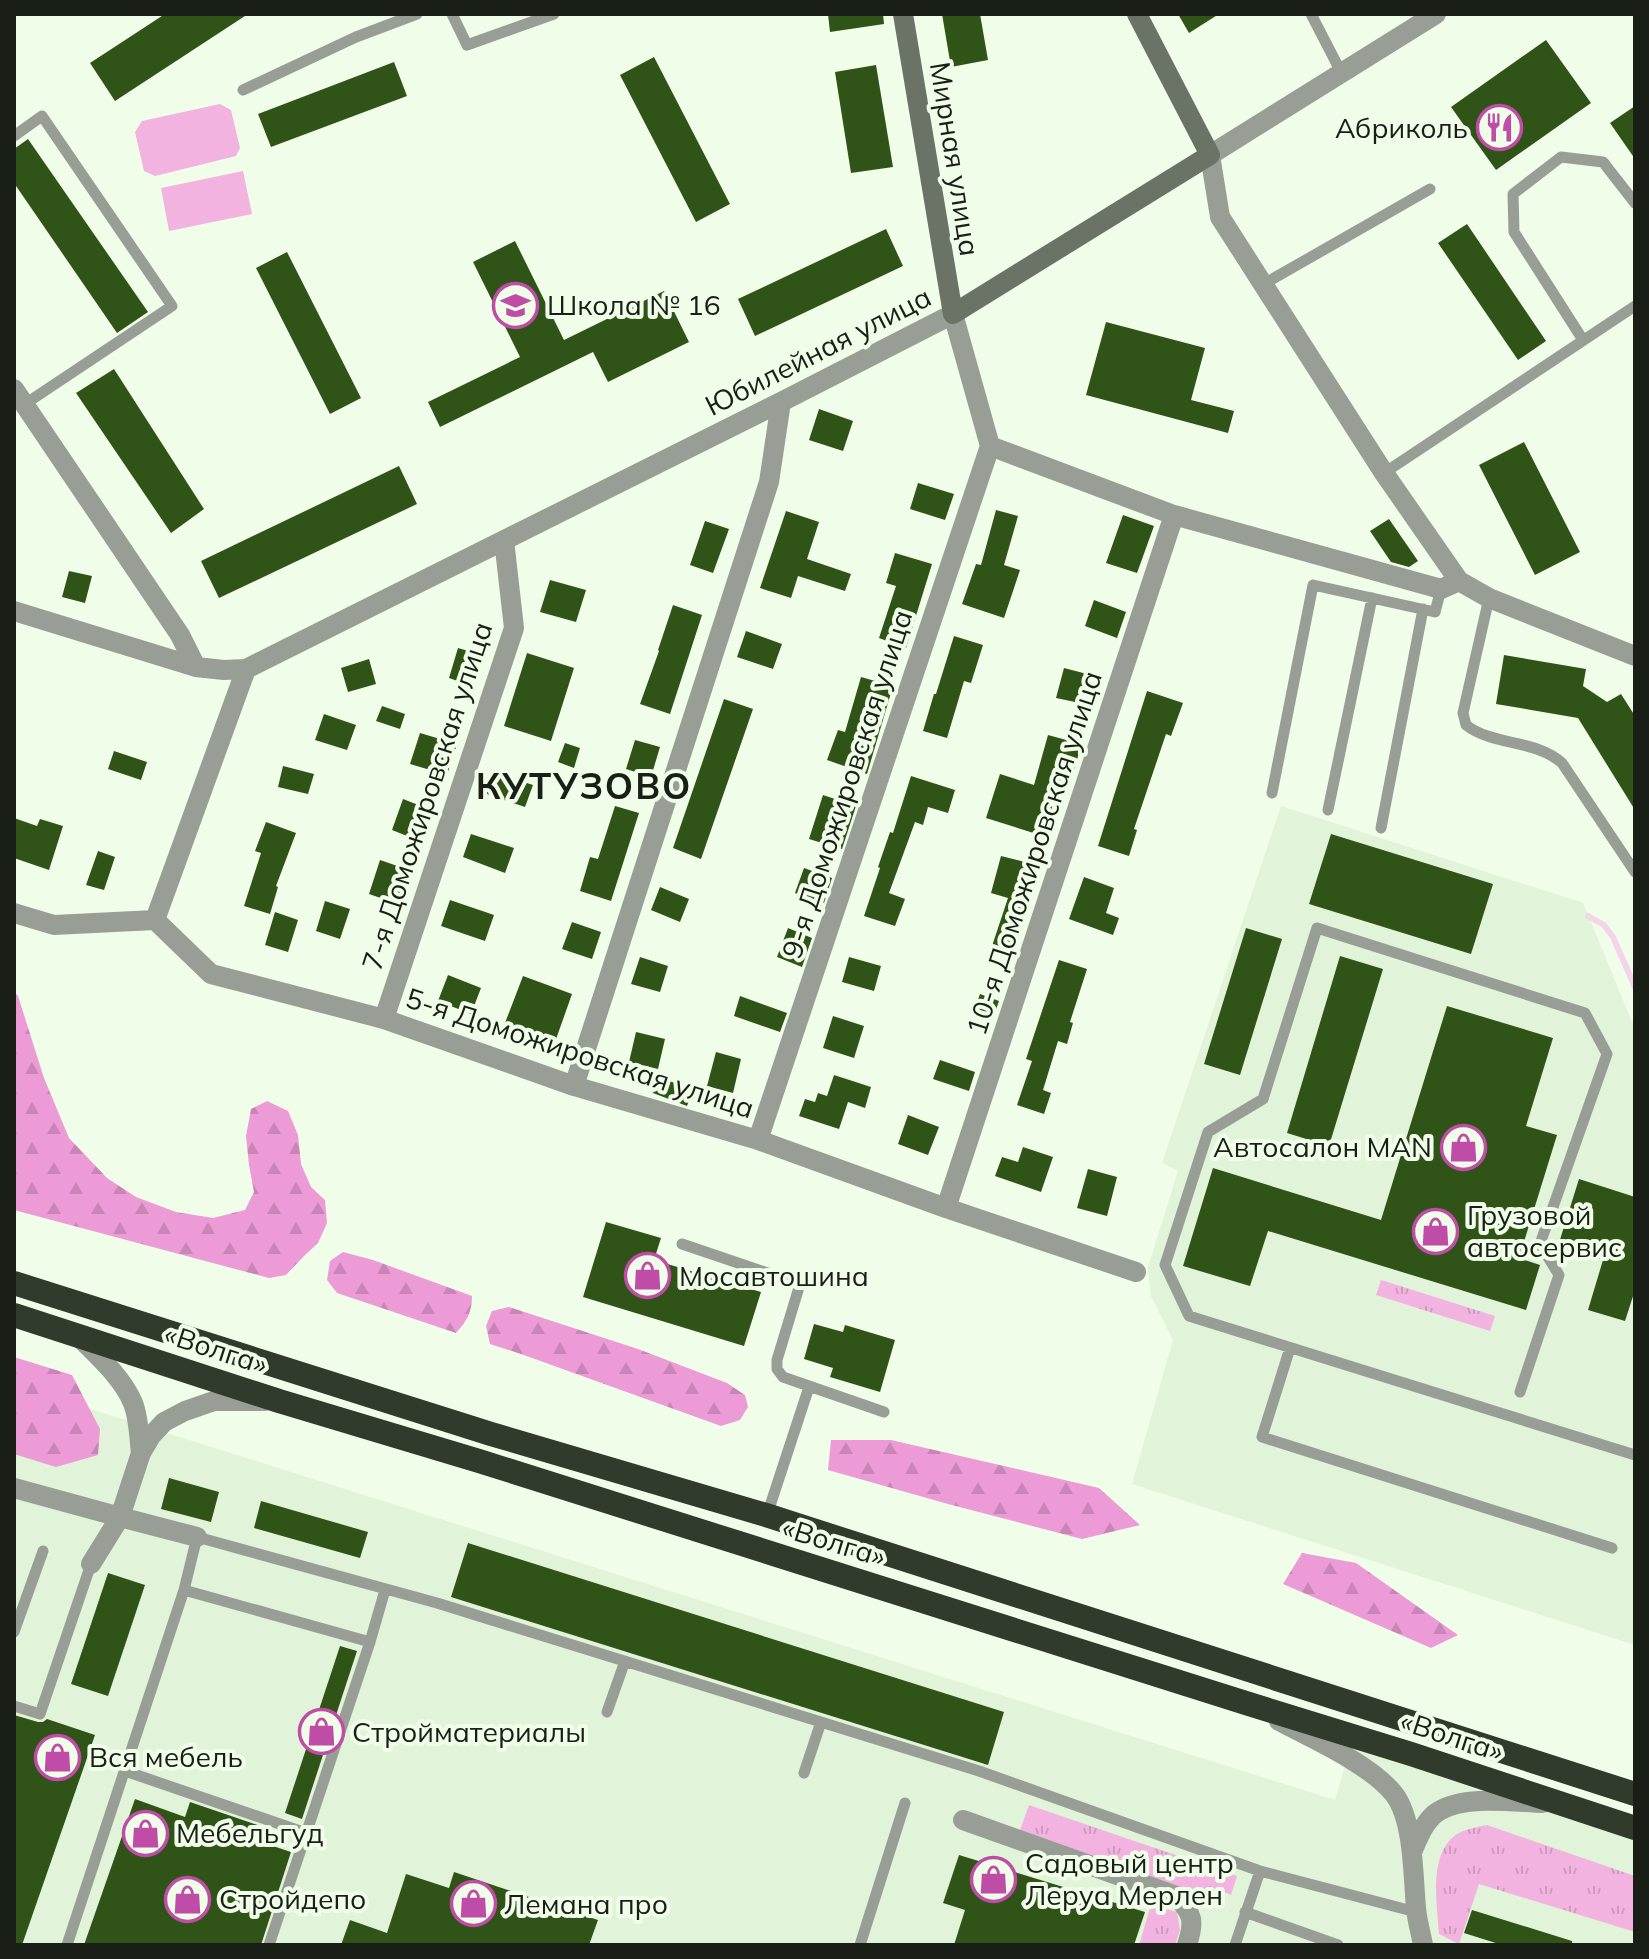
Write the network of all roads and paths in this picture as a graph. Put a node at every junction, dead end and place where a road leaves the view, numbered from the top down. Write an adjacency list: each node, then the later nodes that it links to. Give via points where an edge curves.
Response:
1 (417, 14): 9 (lane)
2 (452, 14): 3 (lane, via 467,45)
3 (554, 14)
4 (903, 14): 16 (street, Мирная улица)
5 (1137, 14): 11 (street)
6 (1311, 14): 8 (lane)
7 (1436, 14): 8 (street, Юбилейная улица)
8 (1341, 72): 11 (street, Юбилейная улица)
9 (243, 90)
10 (14, 136): 18 (lane, via 42,116 172,306)
11 (1210, 155): 14 (street, via 1220,217); 16 (street, Юбилейная улица)
12 (1430, 189): 14 (lane)
13 (1635, 203): 17 (lane, via 1603,162 1561,157 1513,194 1514,232)
14 (1262, 285): 21 (street)
15 (1635, 306): 17 (lane)
16 (953, 314): 19 (street, Юбилейная улица); 20 (street)
17 (1583, 340): 21 (lane)
18 (20, 396): 30 (street, via 180,635)
19 (781, 402): 23 (street, Юбилейная улица); 39 (street, via 769,482)
20 (990, 446): 22 (street); 40 (street, 9-я Доможировская улица)
21 (1384, 473): 24 (street)
22 (1174, 515): 24 (street); 41 (street, 10-я Доможировская улица)
23 (504, 540): 31 (street, Юбилейная улица); 38 (street, 7-я Доможировская улица, via 514,628)
24 (1450, 585): 26 (street); 27 (lane, via 1435,612)
25 (1372, 598): 27 (lane); 32 (lane, via 1313,585); 33 (lane)
26 (1489, 598): 29 (street); 35 (lane, via 1463,713 1466,725 1553,755)
27 (1423, 609): 34 (lane)
28 (14, 611): 30 (street, Юбилейная улица)
29 (1635, 656)
30 (196, 667): 31 (street, Юбилейная улица)
31 (246, 669): 37 (street)
32 (1272, 793)
33 (1328, 810)
34 (1381, 828)
35 (1635, 872)
36 (14, 913): 37 (street, via 54,925)
37 (155, 920): 38 (street, 5-я Доможировская улица, via 211,974)
38 (384, 1019): 39 (street, 5-я Доможировская улица)
39 (574, 1086): 40 (street, 5-я Доможировская улица)
40 (758, 1140): 41 (street, 5-я Доможировская улица)
41 (946, 1208): 43 (street, 5-я Доможировская улица)
42 (682, 1244): 48 (lane, via 800,1284 777,1369 783,1377)
43 (1136, 1272)
44 (14, 1283): 55 (highway, «Волга»)
45 (14, 1315): 46 (highway, «Волга»)
46 (77, 1335): 50 (highway, «Волга»); 52 (street, via 118,1379 133,1404)
47 (1290, 1348): 49 (lane, via 1189,1316 1165,1265 1208,1132 1263,1099 1317,928 1585,1013 1607,1054 1540,1244 1559,1275); 53 (lane); 58 (lane, via 1262,1437)
48 (809, 1387): 51 (lane); 55 (lane)
49 (1520, 1392)
50 (279, 1401): 52 (street, via 214,1401 185,1411 164,1422); 66 (highway, «Волга»)
51 (884, 1412)
52 (141, 1453): 56 (street)
53 (1635, 1455)
54 (14, 1488): 56 (street)
55 (766, 1515): 72 (highway, «Волга»)
56 (120, 1517): 57 (street); 60 (street)
57 (197, 1537): 61 (lane); 62 (lane)
58 (1612, 1548)
59 (43, 1551): 63 (lane)
60 (91, 1564): 67 (lane, via 40,1714)
61 (184, 1590): 64 (lane); 70 (lane)
62 (385, 1590): 64 (lane); 65 (lane)
63 (14, 1632)
64 (370, 1642): 77 (lane)
65 (625, 1661): 68 (lane); 69 (lane)
66 (1249, 1704): 74 (highway, «Волга»); 78 (street, via 1363,1766 1394,1794)
67 (14, 1706)
68 (607, 1712)
69 (821, 1722): 71 (lane); 79 (lane, via 979,1771)
70 (125, 1771): 77 (lane); 82 (lane)
71 (804, 1773)
72 (1635, 1794)
73 (905, 1803): 84 (lane)
74 (1564, 1803): 76 (highway, «Волга»); 78 (street, via 1464,1801 1437,1811)
75 (963, 1820): 85 (street, via 1176,1896 1190,1910)
76 (1635, 1828)
77 (306, 1833): 83 (lane)
78 (1412, 1852): 81 (street)
79 (1260, 1871): 80 (lane); 81 (lane)
80 (1245, 1912): 86 (lane); 87 (lane)
81 (1416, 1912): 88 (street)
82 (67, 1945)
83 (269, 1945)
84 (860, 1945)
85 (1187, 1945)
86 (1235, 1945)
87 (1338, 1945)
88 (1423, 1945)

